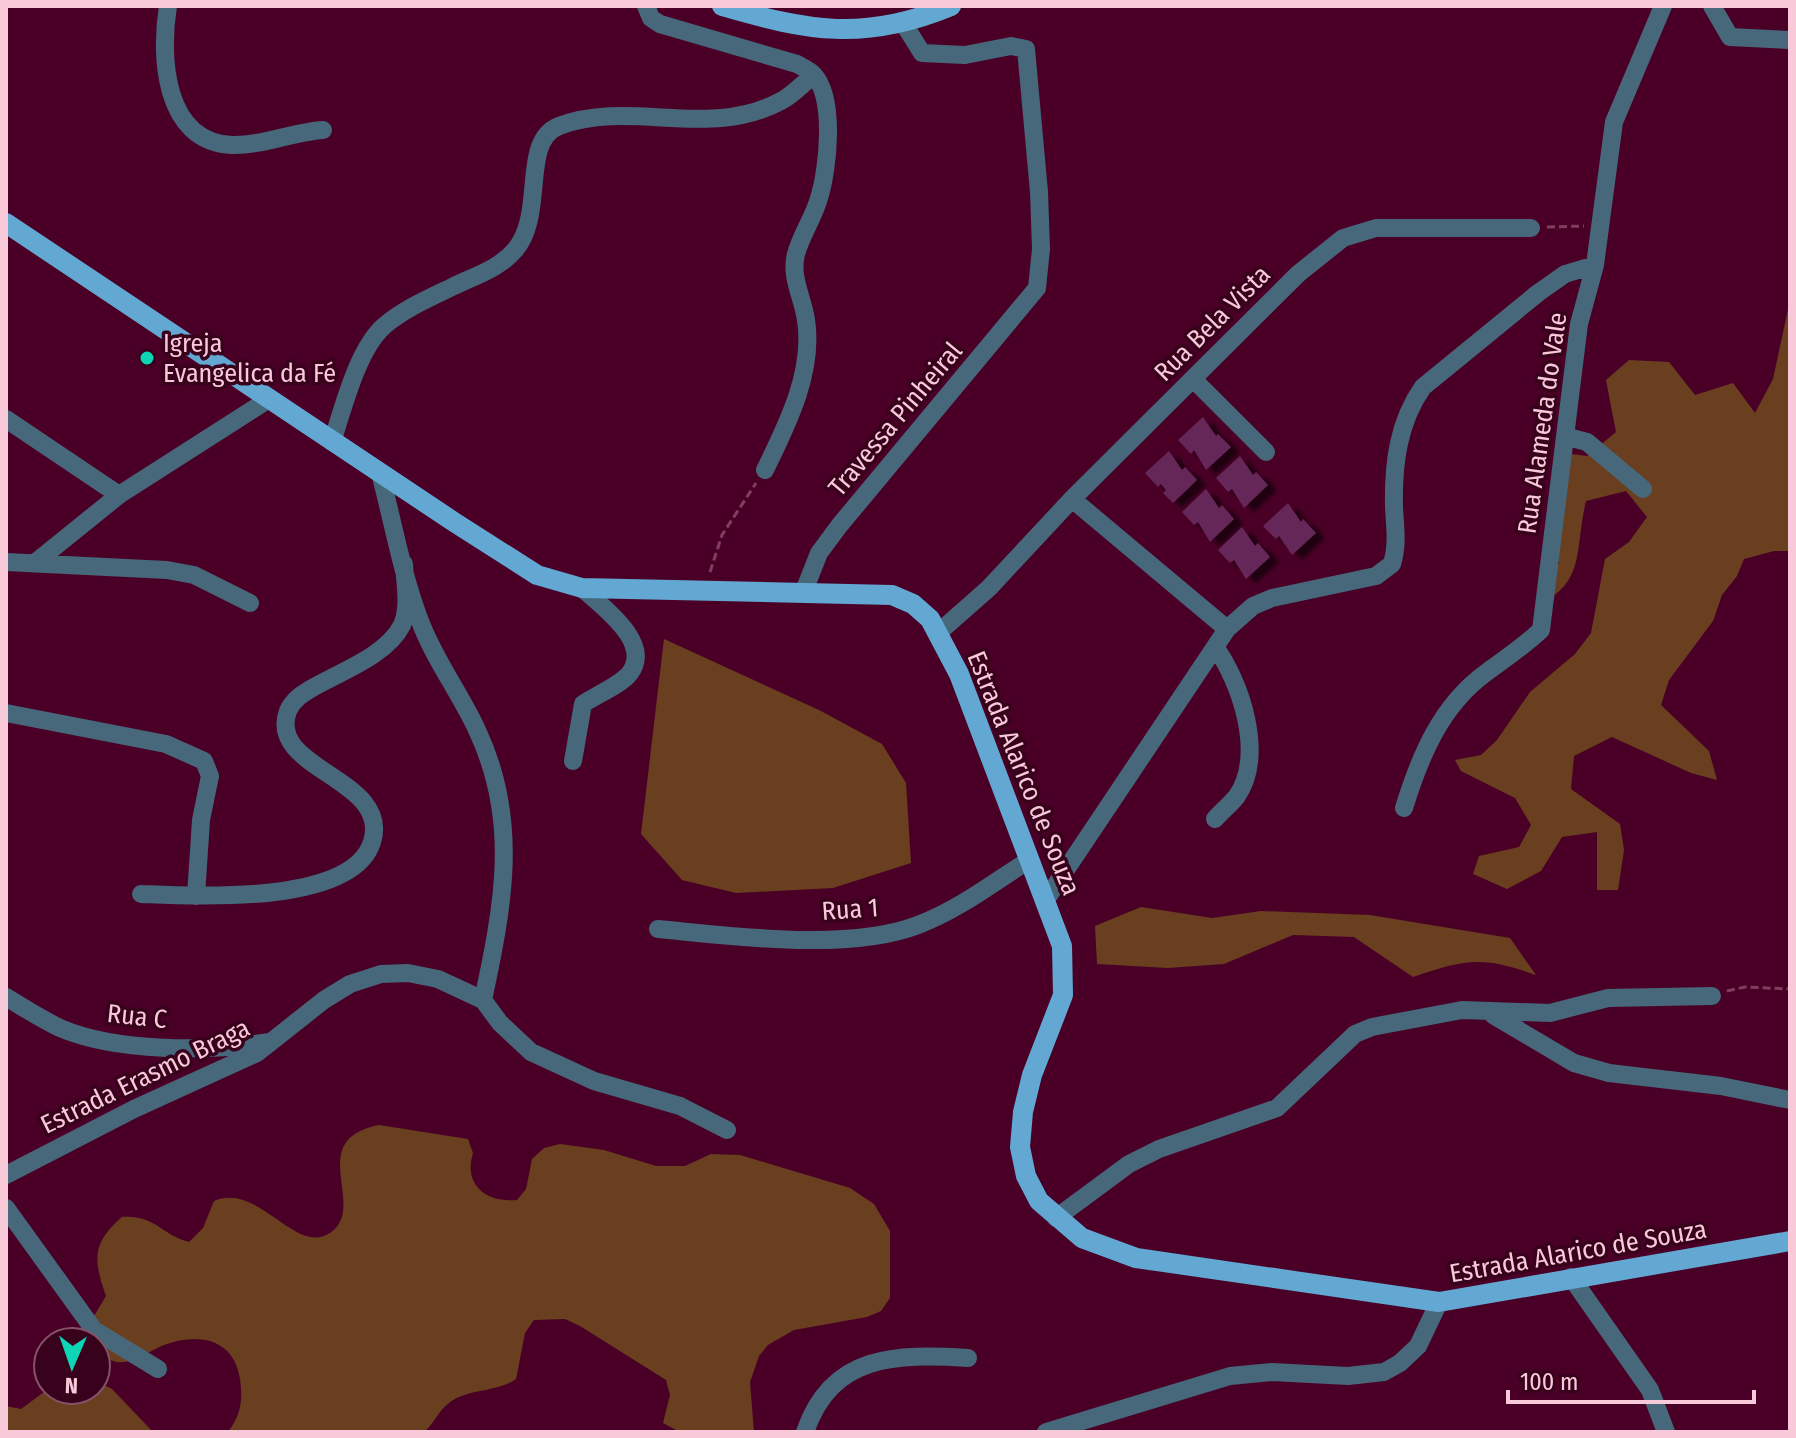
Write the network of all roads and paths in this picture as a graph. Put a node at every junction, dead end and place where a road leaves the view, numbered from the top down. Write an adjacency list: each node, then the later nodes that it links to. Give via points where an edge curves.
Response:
1 (168, 6): 10 (street, via 165,80 190,125 211,140 230,145)
2 (646, 6): 9 (street, via 660,24 797,64)
3 (722, 6): 7 (main road, via 812,29)
4 (951, 6): 7 (main road)
5 (1663, 6): 12 (street, Rua Alameda do Vale, via 1614,122)
6 (1712, 6): 8 (street, via 1730,37)
7 (902, 21): 31 (street, Travessa Pinheiral, via 922,53 1026,49 1039,192 1037,288 839,526 819,553)
8 (1790, 40)
9 (814, 75): 19 (street, via 764,109 697,122 628,116 580,120 552,129 537,146 533,206 516,250 498,266 404,311 381,329 356,372); 21 (street, via 829,149 819,199 796,254 794,273 806,321 805,366 786,427)
10 (323, 130)
11 (6, 223): 16 (main road, Estrada Alarico de Souza)
12 (1601, 225): 13 (path); 14 (street, Rua Alameda do Vale)
13 (1531, 228): 15 (street, Rua Bela Vista, via 1355,232 1298,274)
14 (1595, 265): 18 (street, Rua Alameda do Vale, via 1579,324); 33 (street, via 1565,274 1538,293 1423,387 1411,403 1396,453 1392,564 1376,576 1272,598 1253,606)
15 (1194, 380): 20 (street); 25 (street, Rua Bela Vista)
16 (269, 399): 19 (main road, Estrada Alarico de Souza); 24 (street)
17 (6, 419): 24 (street)
18 (1568, 437): 23 (street, via 1587,442); 38 (street, Rua Alameda do Vale, via 1541,630 1452,704 1431,737)
19 (332, 442): 22 (main road, Estrada Alarico de Souza)
20 (1266, 452)
21 (765, 470): 30 (path, via 722,535)
22 (380, 473): 28 (street); 29 (main road, Estrada Alarico de Souza, via 537,575)
23 (1643, 489)
24 (119, 495): 27 (street)
25 (1072, 499): 33 (street); 34 (street, Rua Bela Vista, via 989,588)
26 (6, 562): 27 (street)
27 (36, 562): 32 (street, via 194,575)
28 (404, 564): 42 (street, via 402,624 386,645 294,701 286,719 299,753 370,810 374,823 366,854 339,875 276,894); 48 (street, via 420,623 478,731 503,816 503,896)
29 (582, 588): 30 (main road, Estrada Alarico de Souza); 37 (street, via 627,631 635,659 630,673 583,704)
30 (704, 590): 31 (main road, Estrada Alarico de Souza)
31 (804, 591): 34 (main road, Estrada Alarico de Souza, via 892,595 913,604)
32 (250, 603)
33 (1227, 629): 35 (street)
34 (938, 633): 40 (main road, Estrada Alarico de Souza, via 981,728)
35 (1215, 647): 39 (street, via 1243,699 1248,757 1237,795); 43 (street)
36 (6, 713): 42 (street, via 166,744 204,761 210,776)
37 (573, 761)
38 (1404, 808)
39 (1215, 819)
40 (1029, 860): 43 (main road, Estrada Alarico de Souza); 44 (street, Rua 1, via 950,911 880,936 788,938)
41 (141, 894): 42 (street)
42 (196, 896)
43 (1045, 901): 55 (main road, Estrada Alarico de Souza, via 1062,946 1063,995 1032,1075 1020,1147 1032,1188)
44 (658, 929)
45 (1790, 989): 46 (path, via 1745,987)
46 (1712, 996): 49 (street, via 1608,998 1550,1013)
47 (6, 997): 50 (street, Rua C, via 62,1029 98,1039 188,1046)
48 (483, 1000): 50 (street, Estrada Erasmo Braga, via 438,979 381,974 324,1000); 52 (street, Estrada Erasmo Braga, via 531,1052 594,1081 680,1106)
49 (1486, 1010): 51 (street, via 1574,1063); 55 (street, via 1462,1010 1355,1034 1277,1108 1159,1149 1129,1164)
50 (271, 1042): 53 (street, Estrada Erasmo Braga)
51 (1790, 1100)
52 (727, 1130)
53 (6, 1175)
54 (6, 1208): 60 (street, via 94,1330)
55 (1056, 1218): 58 (main road, Estrada Alarico de Souza, via 1082,1238 1136,1258)
56 (1790, 1241): 57 (main road, Estrada Alarico de Souza)
57 (1571, 1277): 58 (main road, Estrada Alarico de Souza); 63 (street, via 1645,1382)
58 (1439, 1302): 62 (street, via 1418,1346 1384,1372 1230,1376)
59 (968, 1358): 61 (street, via 883,1359 853,1369 826,1391)
60 (158, 1369)
61 (805, 1432)
62 (1046, 1432)
63 (1666, 1432)

